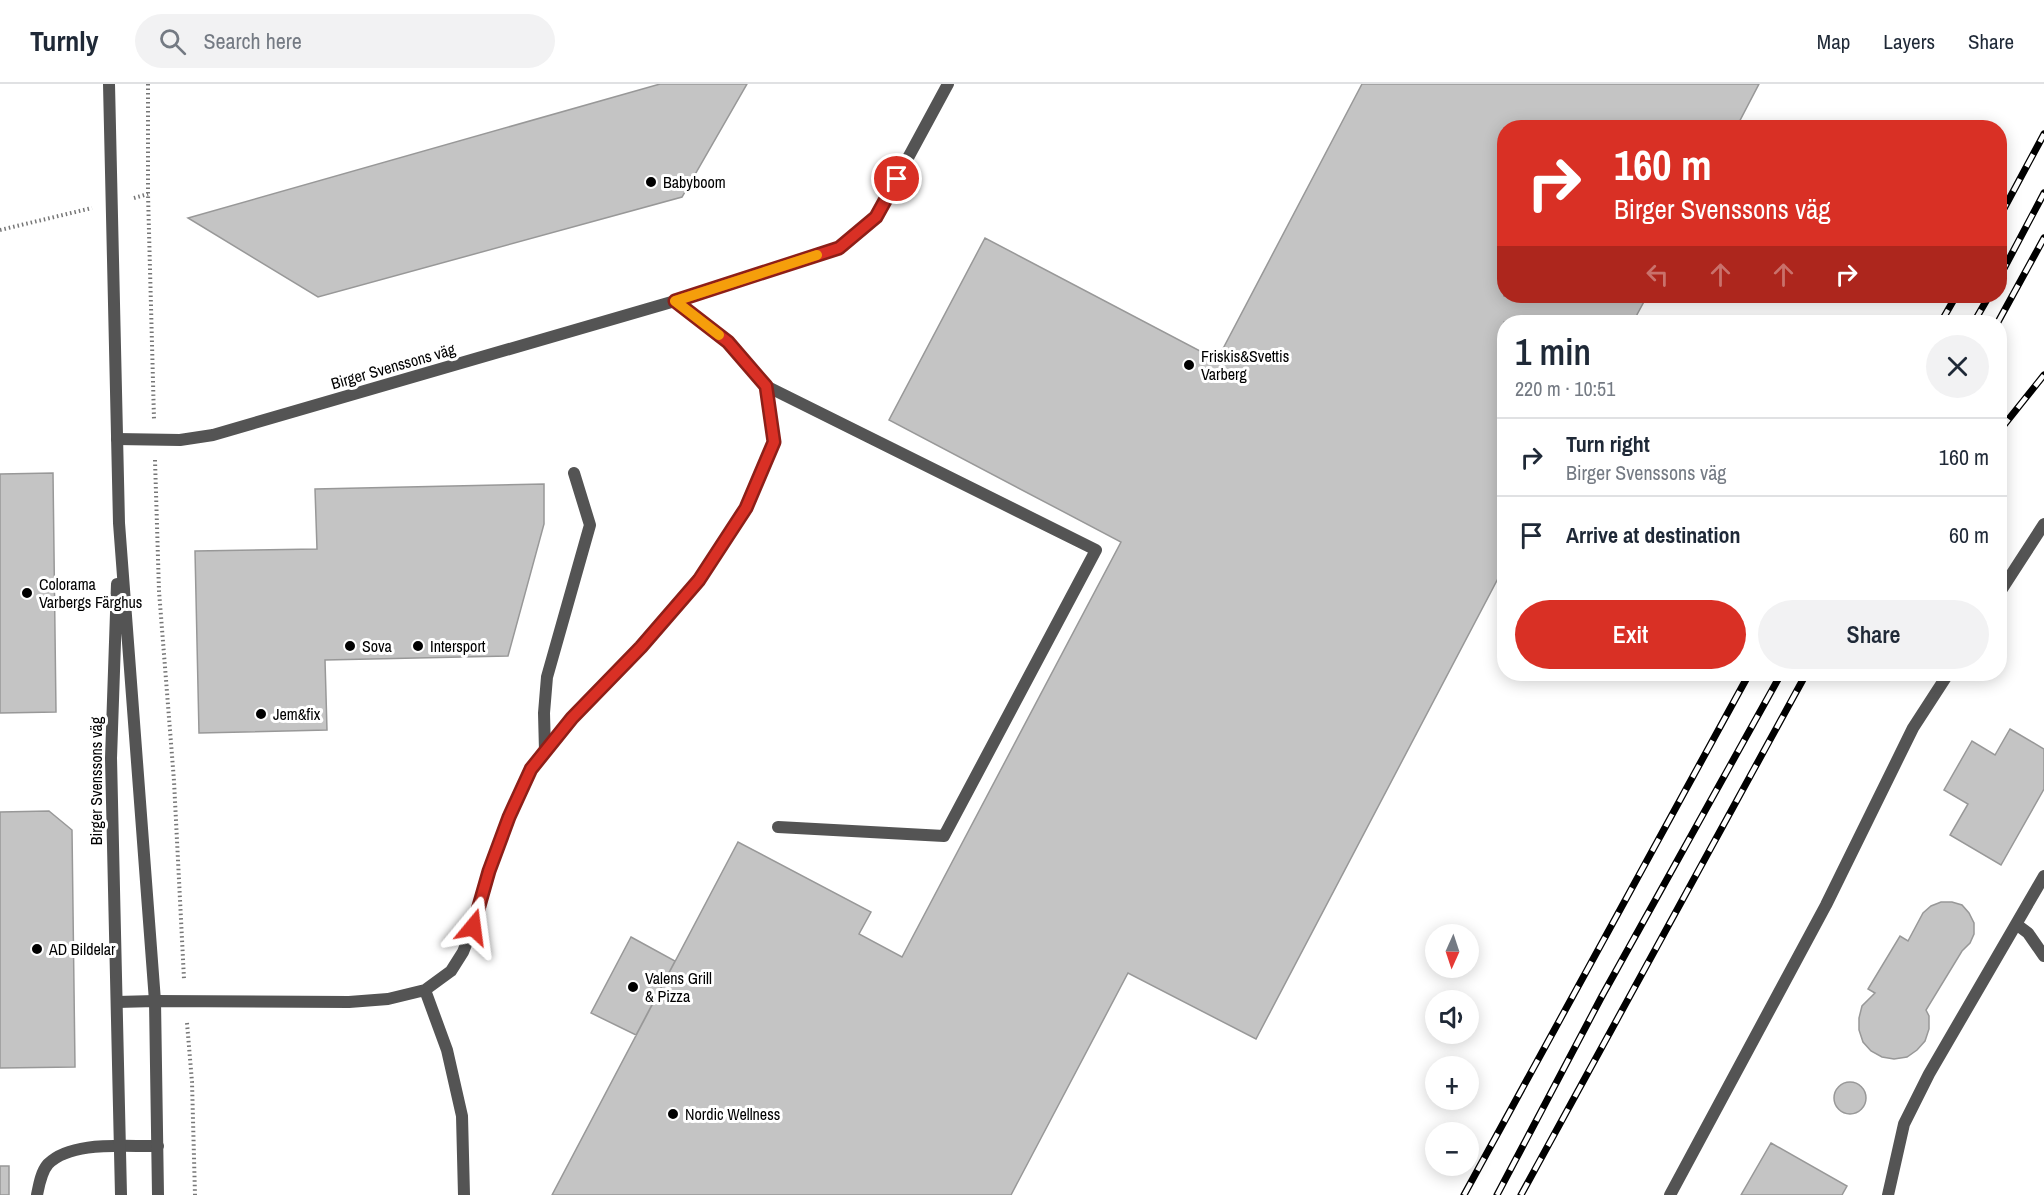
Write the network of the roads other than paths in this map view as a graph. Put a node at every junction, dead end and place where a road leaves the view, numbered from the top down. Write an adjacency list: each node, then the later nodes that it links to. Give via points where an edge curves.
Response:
1 (109, 84): 5 (street, Birger Svenssons väg)
2 (948, 84): 3 (street, Birger Svenssons väg, via 876,217 839,248)
3 (675, 301): 4 (street, via 728,342); 5 (street, Birger Svenssons väg, via 213,435 180,440)
4 (766, 386): 11 (street, via 774,442 746,508 699,580); 12 (street, via 1096,550 944,836)
5 (117, 439): 7 (street, Birger Svenssons väg)
6 (574, 473): 11 (street, via 590,525 547,677)
7 (119, 524): 17 (street, Birger Svenssons väg); 18 (street, Birger Svenssons väg, via 111,758)
8 (2044, 524): 9 (street)
9 (2007, 581)
10 (1943, 681): 25 (street, via 1913,728 1826,905)
11 (545, 751): 16 (street, via 531,769 509,817 463,952 451,971)
12 (778, 827)
13 (2044, 876): 14 (street)
14 (2016, 924): 15 (street, via 2028,933); 26 (street, via 1904,1124)
15 (2044, 956)
16 (425, 990): 17 (street, via 388,999 349,1002); 24 (street, via 447,1050 462,1116)
17 (155, 1001): 18 (street); 19 (street, Birger Svenssons väg)
18 (117, 1002): 20 (street, Birger Svenssons väg)
19 (158, 1146): 20 (street); 23 (street, Birger Svenssons väg)
20 (120, 1147): 21 (street, via 66,1151 47,1165); 22 (street, Birger Svenssons väg)
21 (37, 1195)
22 (121, 1195)
23 (158, 1195)
24 (464, 1195)
25 (1670, 1195)
26 (1888, 1195)

